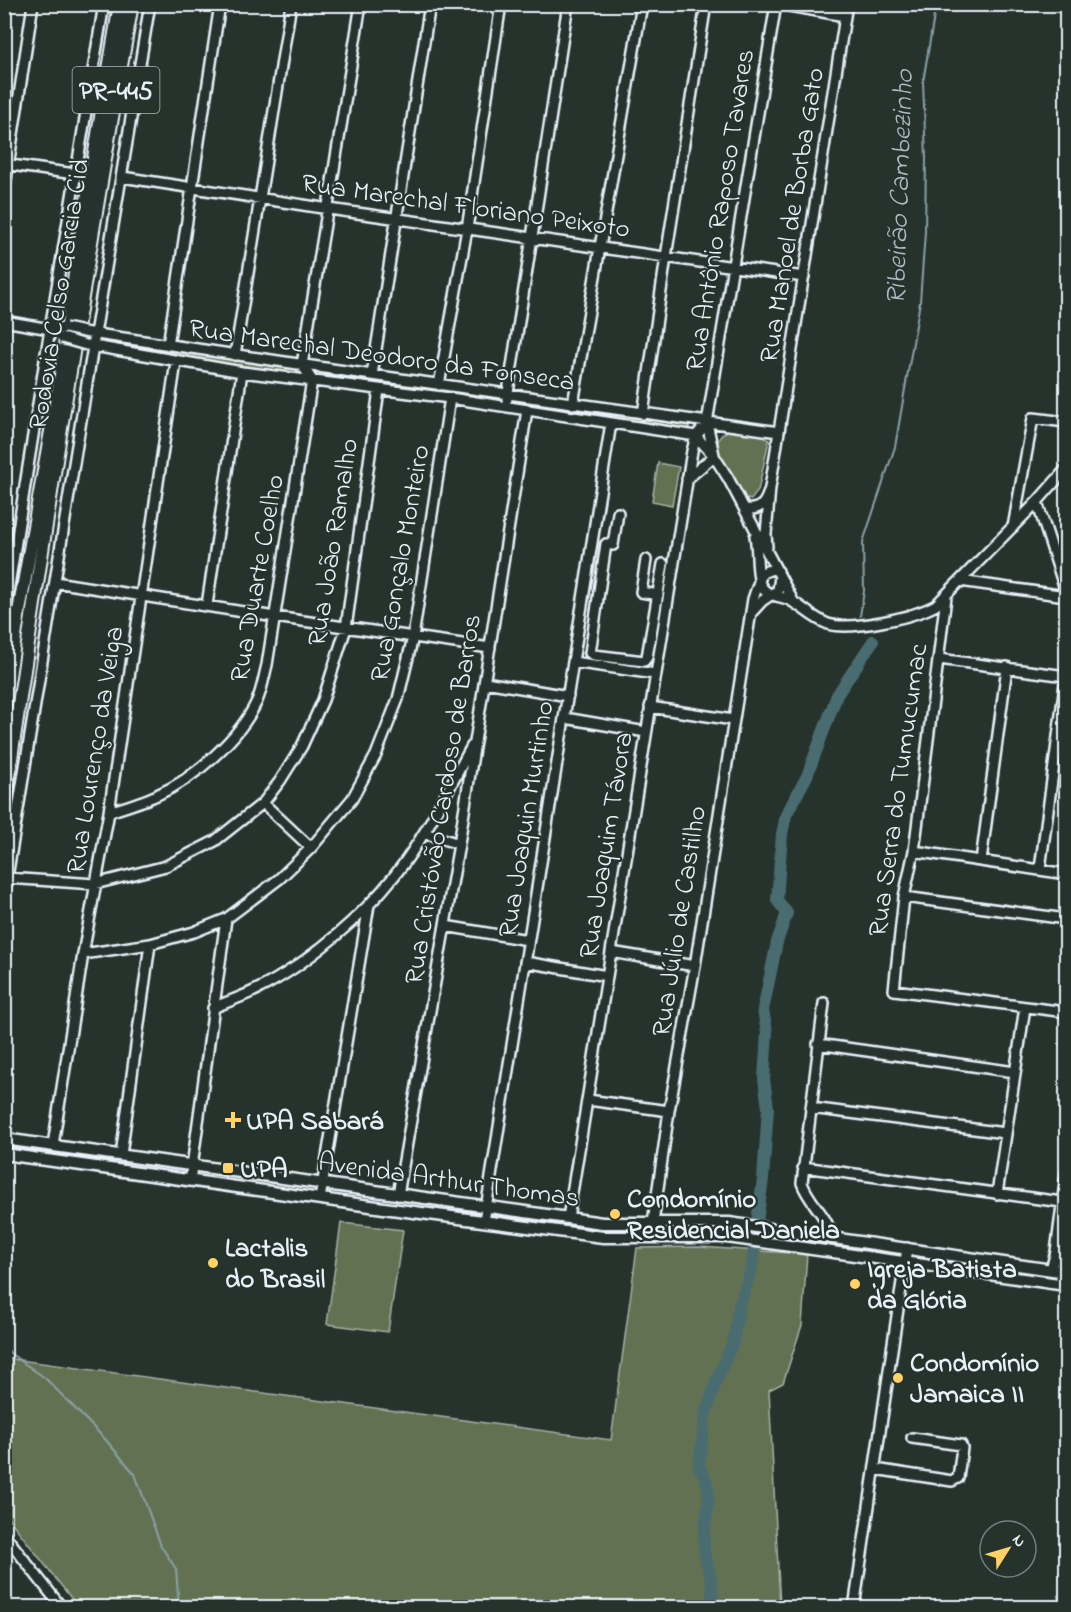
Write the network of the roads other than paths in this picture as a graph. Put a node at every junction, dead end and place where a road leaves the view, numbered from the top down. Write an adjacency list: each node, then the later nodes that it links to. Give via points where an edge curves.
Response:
1 (33, 4): 17 (street)
2 (104, 4): 18 (street, PR-445)
3 (120, 4): 93 (highway, Rodovia Celso Garcia Cid / PR-445)
4 (132, 4): 99 (highway, Rodovia Celso Garcia Cid / PR-445, via 51,484)
5 (150, 4): 19 (street, PR-445)
6 (220, 4): 20 (street)
7 (291, 4): 22 (street)
8 (361, 4): 23 (street)
9 (430, 4): 24 (street)
10 (501, 4): 25 (street)
11 (568, 4): 26 (street)
12 (642, 4): 27 (street)
13 (706, 4): 28 (street)
14 (777, 4): 16 (street); 29 (street, Rua Antônio Raposo Tavares)
15 (847, 4): 16 (street, Rua Manoel de Borba Gato)
16 (845, 16): 30 (street, Rua Manoel de Borba Gato)
17 (7, 164): 18 (street); 21 (street)
18 (75, 174): 32 (street, PR-445)
19 (122, 177): 20 (street, Rua Marechal Floriano Peixoto); 33 (street, PR-445)
20 (191, 188): 22 (street, Rua Marechal Floriano Peixoto); 34 (street)
21 (4, 193)
22 (259, 197): 23 (street, Rua Marechal Floriano Peixoto); 36 (street)
23 (329, 209): 24 (street, Rua Marechal Floriano Peixoto); 38 (street)
24 (396, 219): 25 (street, Rua Marechal Floriano Peixoto); 40 (street)
25 (467, 229): 26 (street, Rua Marechal Floriano Peixoto); 42 (street)
26 (531, 238): 27 (street, Rua Marechal Floriano Peixoto); 44 (street)
27 (601, 248): 28 (street, Rua Marechal Floriano Peixoto); 46 (street)
28 (666, 257): 29 (street, Rua Marechal Floriano Peixoto); 49 (street)
29 (733, 266): 30 (street, Rua Marechal Floriano Peixoto); 52 (street, Rua Antônio Raposo Tavares)
30 (804, 277): 53 (street, Rua Manoel de Borba Gato)
31 (4, 321): 32 (street)
32 (50, 329): 33 (street, Rua Marechal Deodoro da Fonseca, bridge); 35 (street, bridge, via 62,338); 79 (street, PR-445)
33 (92, 333): 34 (street, Rua Marechal Deodoro da Fonseca); 35 (street, PR-445)
34 (168, 345): 36 (street, Rua Marechal Deodoro da Fonseca)
35 (89, 346): 37 (street); 70 (street, PR-445)
36 (235, 355): 38 (street, Rua Marechal Deodoro da Fonseca)
37 (176, 362): 39 (street); 71 (street, Rua Lourenço da Veiga)
38 (302, 365): 40 (street, Rua Marechal Deodoro da Fonseca); 41 (street)
39 (242, 372): 41 (street); 77 (street)
40 (372, 375): 42 (street, Rua Marechal Deodoro da Fonseca)
41 (312, 380): 43 (street); 80 (street, Rua Duarte Coelho)
42 (439, 385): 44 (street, Rua Marechal Deodoro da Fonseca)
43 (379, 390): 45 (street); 81 (street, Rua João Ramalho)
44 (508, 395): 46 (street, Rua Marechal Deodoro da Fonseca); 47 (street)
45 (450, 398): 47 (street); 82 (street, Rua Gonçalo Monteiro)
46 (573, 404): 49 (street, Rua Marechal Deodoro da Fonseca)
47 (506, 407): 48 (street)
48 (527, 410): 51 (street); 83 (street, Rua Cristóvão Cardoso de Barros)
49 (643, 414): 52 (street, Rua Marechal Deodoro da Fonseca)
50 (1066, 422): 63 (street, via 1033,418)
51 (611, 423): 54 (street); 85 (street, Rua Joaquin Murtinho)
52 (707, 423): 53 (street, Rua Marechal Deodoro da Fonseca); 54 (street, Rua Joaquim Távora); 55 (street)
53 (779, 432): 58 (street)
54 (696, 436): 55 (street); 57 (street, Rua Joaquim Távora)
55 (714, 456): 57 (street); 60 (street)
56 (1066, 469): 59 (street)
57 (687, 479): 88 (street, Rua Joaquim Távora)
58 (770, 488): 60 (street, via 763,506); 64 (street)
59 (1037, 502): 63 (street); 72 (street)
60 (744, 509): 62 (street)
61 (618, 513): 86 (street, via 613,545 606,544 590,650)
62 (753, 526): 64 (street); 68 (street, Rua Júlio de Castilho, via 759,551)
63 (1013, 527): 69 (street)
64 (768, 552): 67 (street)
65 (646, 560): 73 (street, via 641,592)
66 (663, 564): 73 (street)
67 (779, 573): 68 (street, via 766,570); 74 (street, via 780,586); 76 (street)
68 (759, 579): 74 (street); 78 (street, Rua Júlio de Castilho)
69 (960, 581): 72 (street); 75 (street)
70 (55, 582): 71 (street); 108 (street, PR-445)
71 (141, 594): 77 (street); 100 (street, Rua Lourenço da Veiga)
72 (1066, 594)
73 (657, 595): 86 (street, via 647,657 644,661)
74 (772, 595): 76 (street); 78 (street)
75 (946, 597): 76 (street, via 928,610 845,626 816,619); 84 (street, Rua Serra do Tumucumac)
76 (793, 601)
77 (207, 605): 80 (street)
78 (752, 612): 95 (street, Rua Júlio de Castilho)
79 (4, 617)
80 (275, 617): 81 (street); 100 (street, Rua Duarte Coelho, via 257,700 227,743 194,772 158,795)
81 (346, 627): 82 (street); 98 (street, Rua João Ramalho, via 323,700 302,746)
82 (413, 637): 83 (street); 103 (street, Rua Gonçalo Monteiro, via 398,699 376,755 352,799)
83 (490, 648): 90 (street, Rua Cristóvão Cardoso de Barros)
84 (939, 659): 87 (street); 104 (street, Rua Serra do Tumucumac)
85 (573, 662): 86 (street); 91 (street, Rua Joaquin Murtinho)
86 (612, 662): 88 (street)
87 (1007, 667): 89 (street); 105 (street)
88 (655, 674): 92 (street, Rua Joaquim Távora)
89 (1066, 676): 106 (street)
90 (485, 682): 91 (street); 97 (street, Rua Cristóvão Cardoso de Barros)
91 (568, 696): 94 (street, Rua Joaquin Murtinho)
92 (650, 707): 95 (street); 96 (street, Rua Joaquim Távora)
93 (4, 709)
94 (565, 718): 96 (street); 116 (street, Rua Joaquin Murtinho)
95 (733, 720): 121 (street, Rua Júlio de Castilho)
96 (646, 732): 118 (street, Rua Joaquim Távora)
97 (476, 738): 101 (street); 102 (street, Rua Cristóvão Cardoso de Barros)
98 (263, 802): 103 (street); 109 (street, Rua João Ramalho, via 215,841 166,866)
99 (4, 806)
100 (109, 812): 109 (street, Rua Lourenço da Veiga)
101 (424, 833): 102 (street); 112 (street, via 396,875)
102 (459, 844): 115 (street, Rua Cristóvão Cardoso de Barros)
103 (311, 848): 113 (street, Rua Gonçalo Monteiro, via 279,879)
104 (914, 851): 105 (street); 111 (street, Rua Serra do Tumucumac)
105 (981, 861): 106 (street)
106 (1041, 869): 107 (street)
107 (1066, 874)
108 (7, 878): 109 (street, Rua João Ramalho); 110 (street, PR-445)
109 (96, 884): 119 (street, Rua Lourenço da Veiga)
110 (4, 896)
111 (904, 897): 114 (street); 124 (street, Rua Serra do Tumucumac, via 894,990)
112 (369, 905): 125 (street, via 300,963 261,988); 143 (street)
113 (226, 919): 117 (street, Rua Gonçalo Monteiro); 125 (street)
114 (1066, 919)
115 (445, 926): 116 (street); 145 (street, Rua Cristóvão Cardoso de Barros)
116 (528, 939): 120 (street, Rua Joaquin Murtinho)
117 (150, 944): 119 (street, Rua Gonçalo Monteiro); 137 (street)
118 (611, 952): 121 (street); 122 (street, Rua Joaquim Távora)
119 (83, 954): 134 (street, Rua Lourenço da Veiga)
120 (525, 962): 122 (street); 148 (street, Rua Joaquin Murtinho)
121 (695, 966): 131 (street, Rua Júlio de Castilho)
122 (607, 976): 129 (street, Rua Joaquim Távora)
123 (824, 1003): 127 (street)
124 (1025, 1007): 126 (street); 128 (street)
125 (213, 1008): 139 (street)
126 (1066, 1012)
127 (818, 1044): 128 (street); 130 (street)
128 (1015, 1072): 132 (street)
129 (588, 1100): 131 (street); 150 (street, Rua Joaquim Távora)
130 (811, 1108): 132 (street); 140 (street)
131 (669, 1112): 152 (street, Rua Júlio de Castilho)
132 (1005, 1133): 144 (street)
133 (4, 1139): 134 (main road, Avenida Arthur Thomas)
134 (53, 1145): 135 (main road, Avenida Arthur Thomas)
135 (84, 1149): 137 (main road, Avenida Arthur Thomas); 138 (main road)
136 (4, 1155): 138 (main road, Avenida Arthur Thomas)
137 (121, 1155): 139 (main road, Avenida Arthur Thomas)
138 (75, 1164): 142 (main road, Avenida Arthur Thomas)
139 (192, 1165): 142 (street); 143 (main road, Avenida Arthur Thomas)
140 (803, 1167): 144 (street); 156 (street, via 806,1194 831,1227)
141 (1066, 1175): 147 (street)
142 (190, 1181): 146 (main road, Avenida Arthur Thomas)
143 (322, 1184): 145 (main road, Avenida Arthur Thomas); 146 (street)
144 (997, 1194): 147 (street)
145 (398, 1195): 148 (main road, Avenida Arthur Thomas)
146 (320, 1199): 151 (main road, Avenida Arthur Thomas)
147 (1062, 1202): 149 (street)
148 (487, 1207): 150 (main road, Avenida Arthur Thomas); 151 (street, Rua Joaquin Murtinho)
149 (1059, 1217): 153 (street); 158 (street)
150 (568, 1218): 152 (main road, Avenida Arthur Thomas)
151 (484, 1221): 155 (main road, Avenida Arthur Thomas, via 603,1237)
152 (652, 1222): 155 (street, Rua Júlio de Castilho); 156 (main road, Avenida Arthur Thomas, via 729,1223)
153 (1066, 1224)
154 (1066, 1236): 158 (street)
155 (651, 1237): 160 (main road, Avenida Arthur Thomas, via 727,1237)
156 (832, 1237): 157 (main road, Avenida Arthur Thomas)
157 (907, 1248): 160 (street); 161 (main road, Avenida Arthur Thomas)
158 (1056, 1252): 161 (street)
159 (1066, 1257): 161 (street)
160 (905, 1263): 162 (main road, Avenida Arthur Thomas); 164 (street)
161 (1060, 1271): 162 (street)
162 (1063, 1284)
163 (912, 1438): 164 (street, via 961,1445 958,1478 952,1481)
164 (875, 1469): 167 (street)
165 (4, 1534): 166 (street)
166 (62, 1608)
167 (854, 1608)

